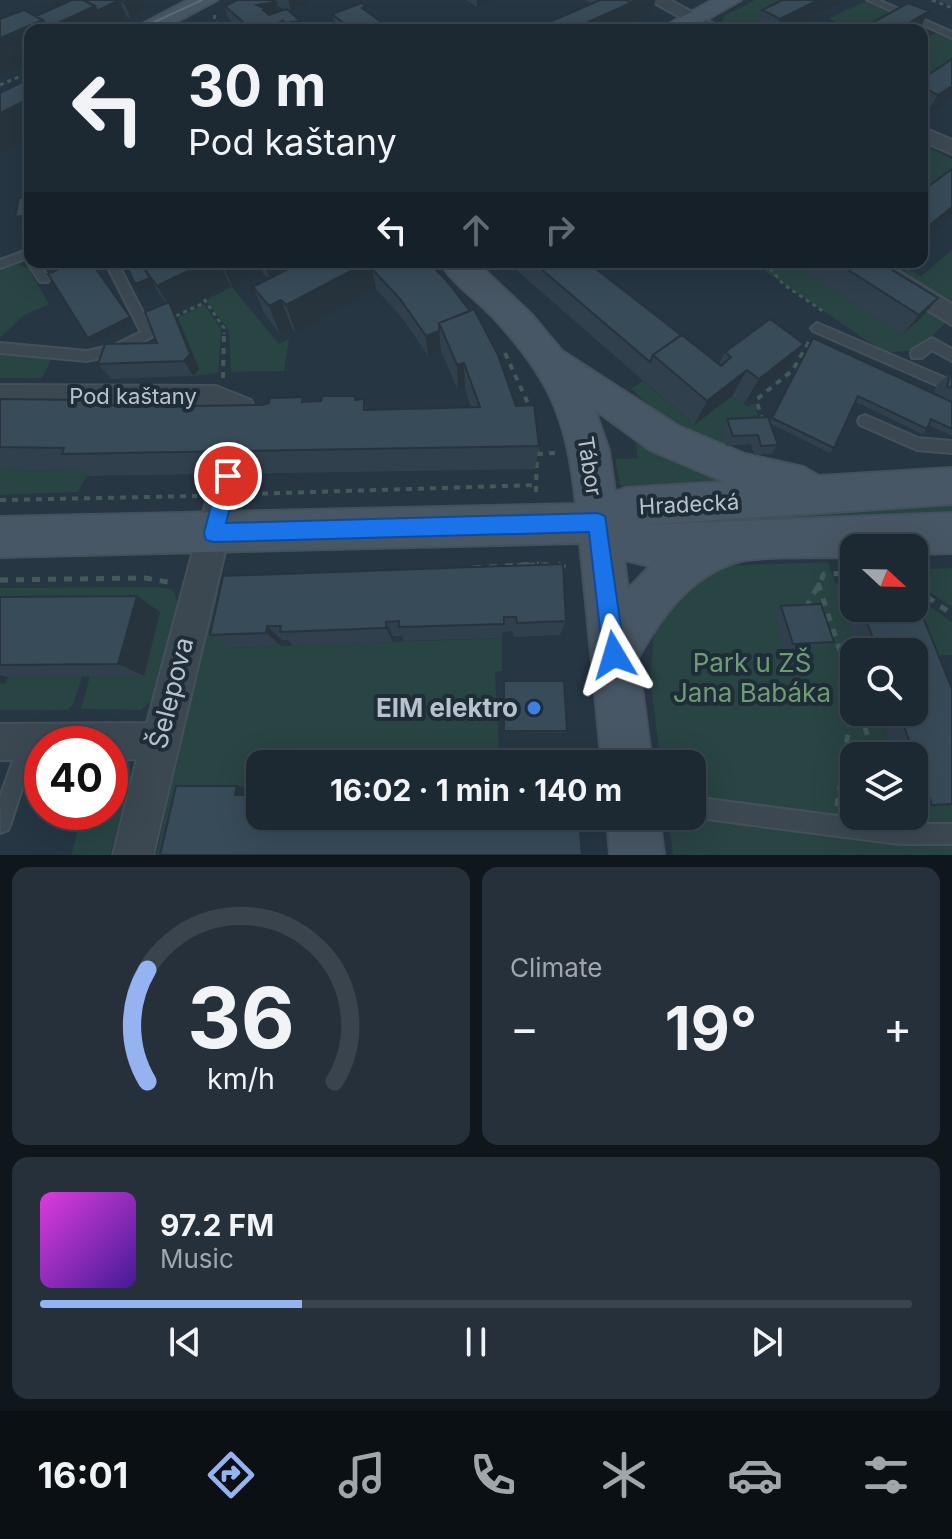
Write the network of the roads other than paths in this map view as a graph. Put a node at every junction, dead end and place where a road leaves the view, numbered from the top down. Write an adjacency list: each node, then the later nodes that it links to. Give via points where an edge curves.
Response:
1 (157, 0): 6 (main road)
2 (657, 0): 7 (street)
3 (730, 0): 7 (main road)
4 (871, 0): 12 (lane)
5 (211, 5): 6 (main road)
6 (177, 13): 8 (main road); 9 (main road)
7 (694, 19): 10 (main road); 11 (street)
8 (155, 24)
9 (194, 24)
10 (683, 24)
11 (704, 24)
12 (927, 24)
13 (928, 25): 14 (lane)
14 (952, 35)
15 (928, 136): 16 (street)
16 (952, 148)
17 (24, 258): 18 (lane)
18 (0, 264)
19 (37, 268): 23 (lane)
20 (114, 268): 26 (lane, via 148,334 87,356)
21 (463, 268): 29 (main road, Tábor, via 510,311)
22 (876, 268): 24 (street)
23 (44, 279)
24 (952, 316)
25 (817, 328): 30 (lane)
26 (0, 348)
27 (917, 354): 28 (lane, via 932,343)
28 (952, 356)
29 (553, 362): 36 (main road, via 664,438 706,458); 38 (main road, Tábor, via 586,434)
30 (952, 387)
31 (0, 396): 33 (street, Pod kaštany, via 216,397 241,408)
32 (865, 421): 34 (lane, via 917,444)
33 (239, 429)
34 (952, 447)
35 (952, 486): 36 (main road, Hradecká)
36 (852, 495): 38 (main road, Hradecká, via 625,507)
37 (222, 501): 38 (main road); 40 (main road); 43 (street, Šelepova)
38 (598, 522): 41 (main road, Hradecká, via 640,546); 42 (main road, Tábor)
39 (952, 533): 41 (main road, Hradecká)
40 (0, 537)
41 (730, 544): 42 (main road, via 675,570 646,599)
42 (614, 655): 45 (main road, Tábor)
43 (159, 741): 44 (street); 50 (street, Šelepova)
44 (14, 742): 47 (lane)
45 (625, 750)
46 (706, 809): 49 (lane, via 899,834)
47 (1, 823)
48 (634, 830): 51 (main road)
49 (952, 834)
50 (133, 855)
51 (637, 855)

